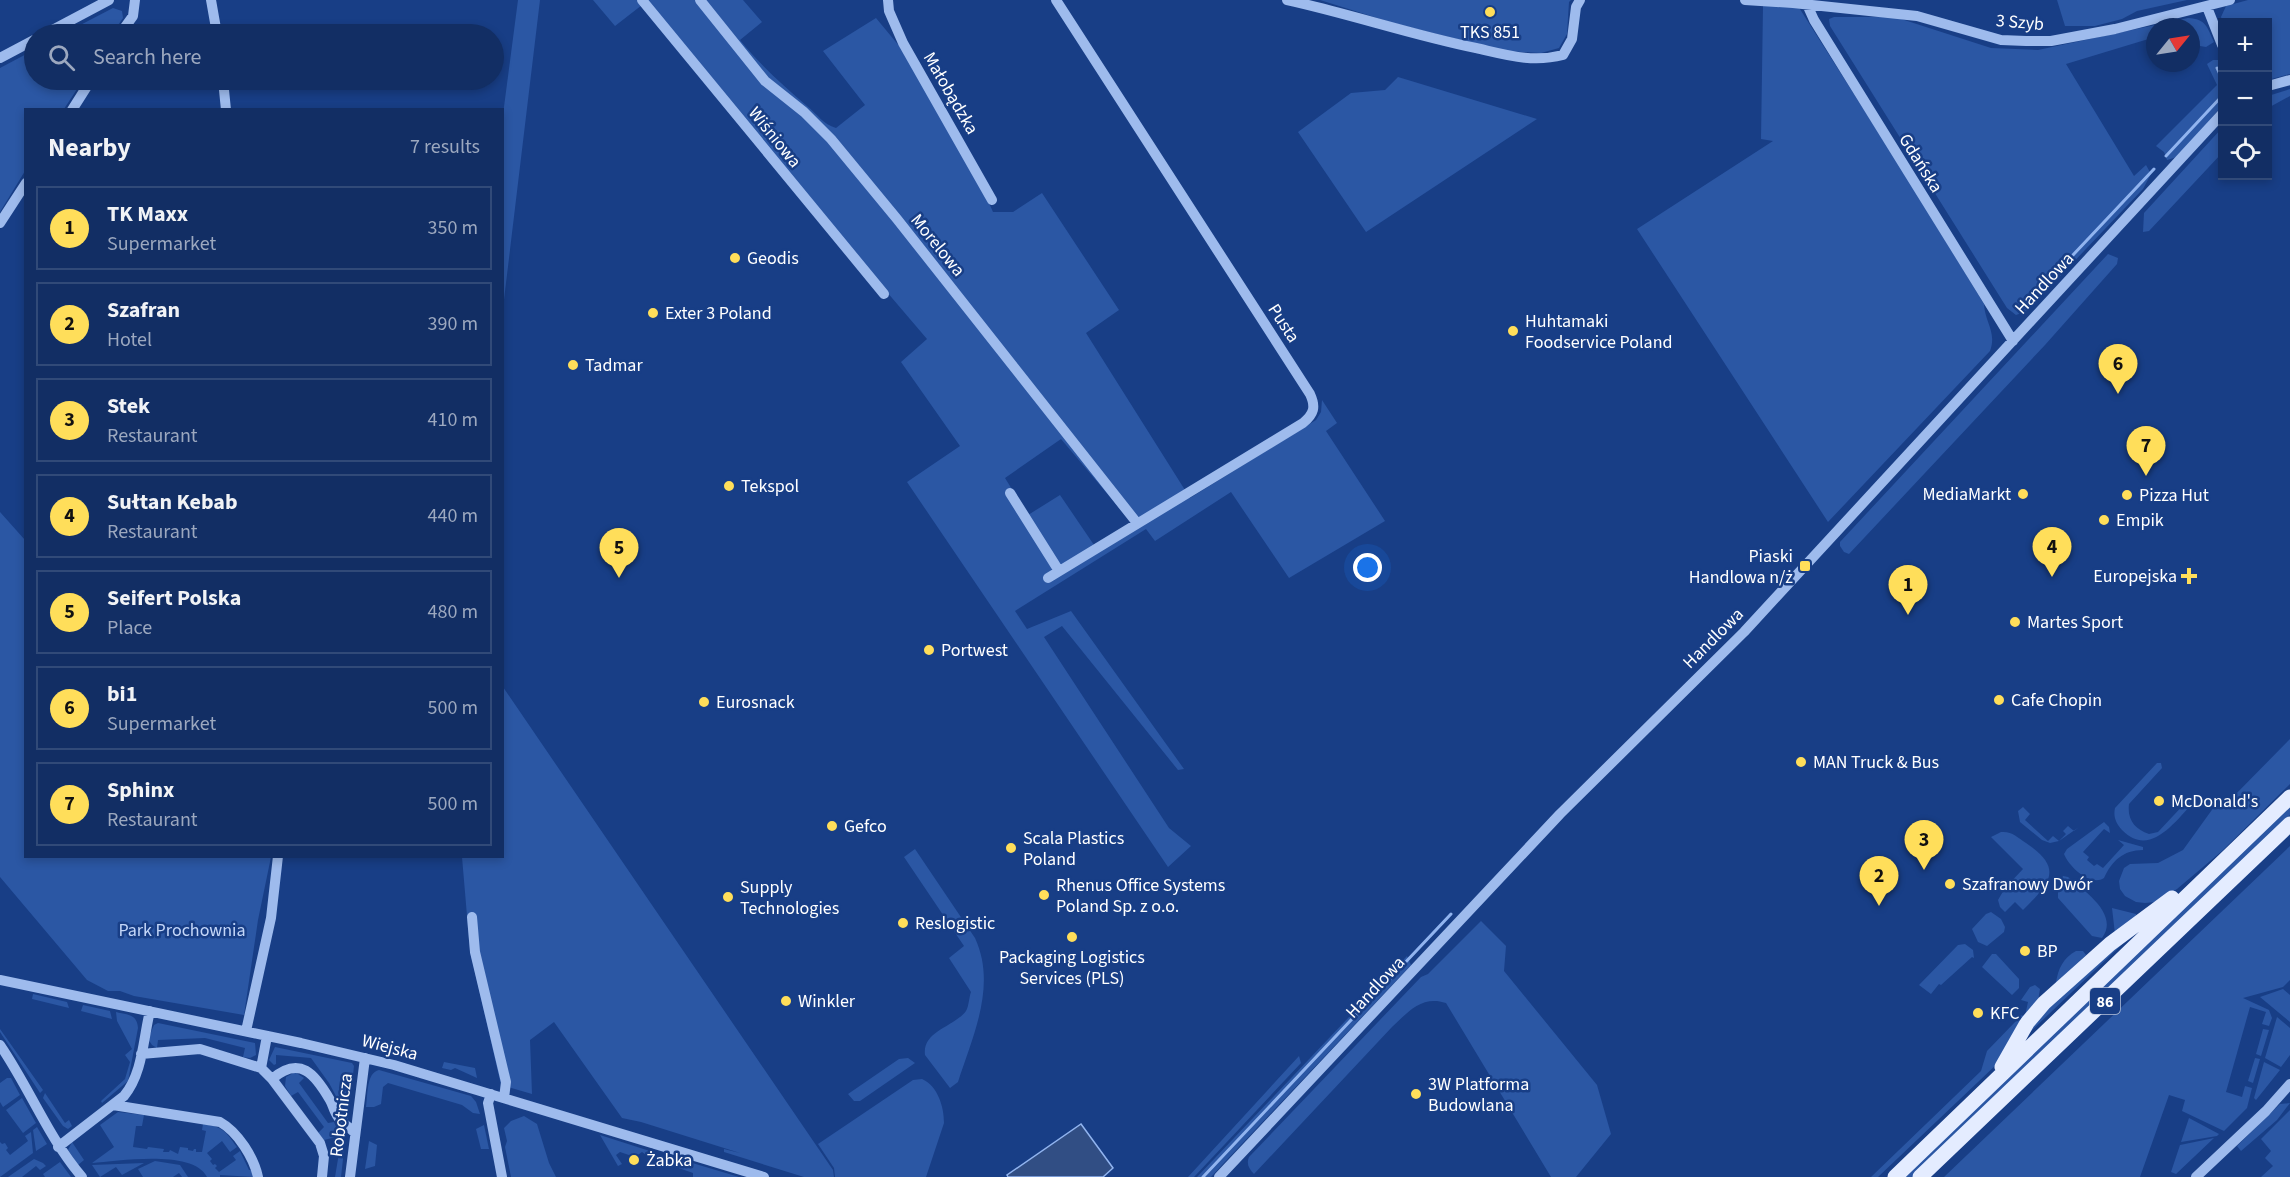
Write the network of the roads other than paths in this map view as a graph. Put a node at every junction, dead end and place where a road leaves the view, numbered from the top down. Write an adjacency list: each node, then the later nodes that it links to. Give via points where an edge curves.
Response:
1 (109, 0): 14 (street)
2 (135, 0): 15 (street, via 133,16)
3 (211, 0): 16 (street)
4 (642, 0): 30 (street, Wiśniowa)
5 (700, 0): 33 (street, Morelowa, via 765,81 831,139)
6 (888, 0): 28 (street, Małobądzka, via 903,43)
7 (1056, 0): 33 (street, Pusta, via 1310,394 1314,407 1303,423)
8 (1287, 0): 9 (street, via 1434,40 1544,60 1563,55 1572,39)
9 (1580, 0)
10 (1744, 0): 12 (street, 3 Szyb)
11 (2230, 0): 13 (street, 3 Szyb)
12 (1805, 2): 13 (street, 3 Szyb, via 1917,16 2001,40 2026,42 2115,29); 31 (street, Gdańska)
13 (2206, 7): 17 (street)
14 (64, 24)
15 (127, 24)
16 (215, 24)
17 (2218, 34)
18 (24, 45): 19 (street)
19 (0, 58)
20 (2290, 80): 21 (street)
21 (2272, 85)
22 (85, 90): 24 (street)
23 (224, 90): 25 (street)
24 (73, 108)
25 (226, 108)
26 (2218, 119): 31 (street, Handlowa)
27 (24, 186): 29 (street)
28 (992, 200)
29 (0, 223)
30 (884, 294)
31 (2013, 341): 63 (street, Handlowa, via 1744,632 1560,814)
32 (1010, 493): 34 (street)
33 (1137, 523): 34 (street, Pusta)
34 (1059, 571): 35 (street, Pusta)
35 (1048, 578)
36 (2290, 798): 39 (main road, 86)
37 (2290, 824): 65 (main road, 86)
38 (278, 858): 43 (street, via 272,918)
39 (2227, 858): 51 (main road, 86); 51 (main road, via 2210,865 2161,908 2110,944 2044,1003 2027,1023)
40 (472, 917): 53 (street, via 475,952 506,1082)
41 (0, 980): 42 (street, Wiejska)
42 (150, 1011): 43 (street, Wiejska); 46 (street)
43 (246, 1031): 44 (street, Wiejska)
44 (267, 1036): 47 (street, Wiejska); 48 (street)
45 (0, 1045): 56 (street)
46 (141, 1054): 48 (street, via 200,1049); 54 (street, via 132,1086)
47 (365, 1058): 52 (street, Wiejska); 55 (street, Robotnicza)
48 (261, 1068): 49 (street)
49 (272, 1079): 55 (street, via 283,1070 298,1067 312,1074 338,1117); 59 (street, via 320,1143 324,1156)
50 (2290, 1084): 66 (street)
51 (1990, 1086): 64 (main road, 86)
52 (491, 1094): 53 (street, Wiejska); 61 (street, via 488,1103)
53 (504, 1098): 62 (street, Wiejska)
54 (113, 1105): 56 (street); 58 (street, via 220,1122 249,1154)
55 (356, 1133): 60 (street, Robotnicza)
56 (58, 1147): 57 (street)
57 (82, 1177)
58 (258, 1177)
59 (322, 1177)
60 (350, 1177)
61 (502, 1177)
62 (764, 1177)
63 (1219, 1177)
64 (1895, 1177)
65 (1920, 1177)
66 (2196, 1177)

